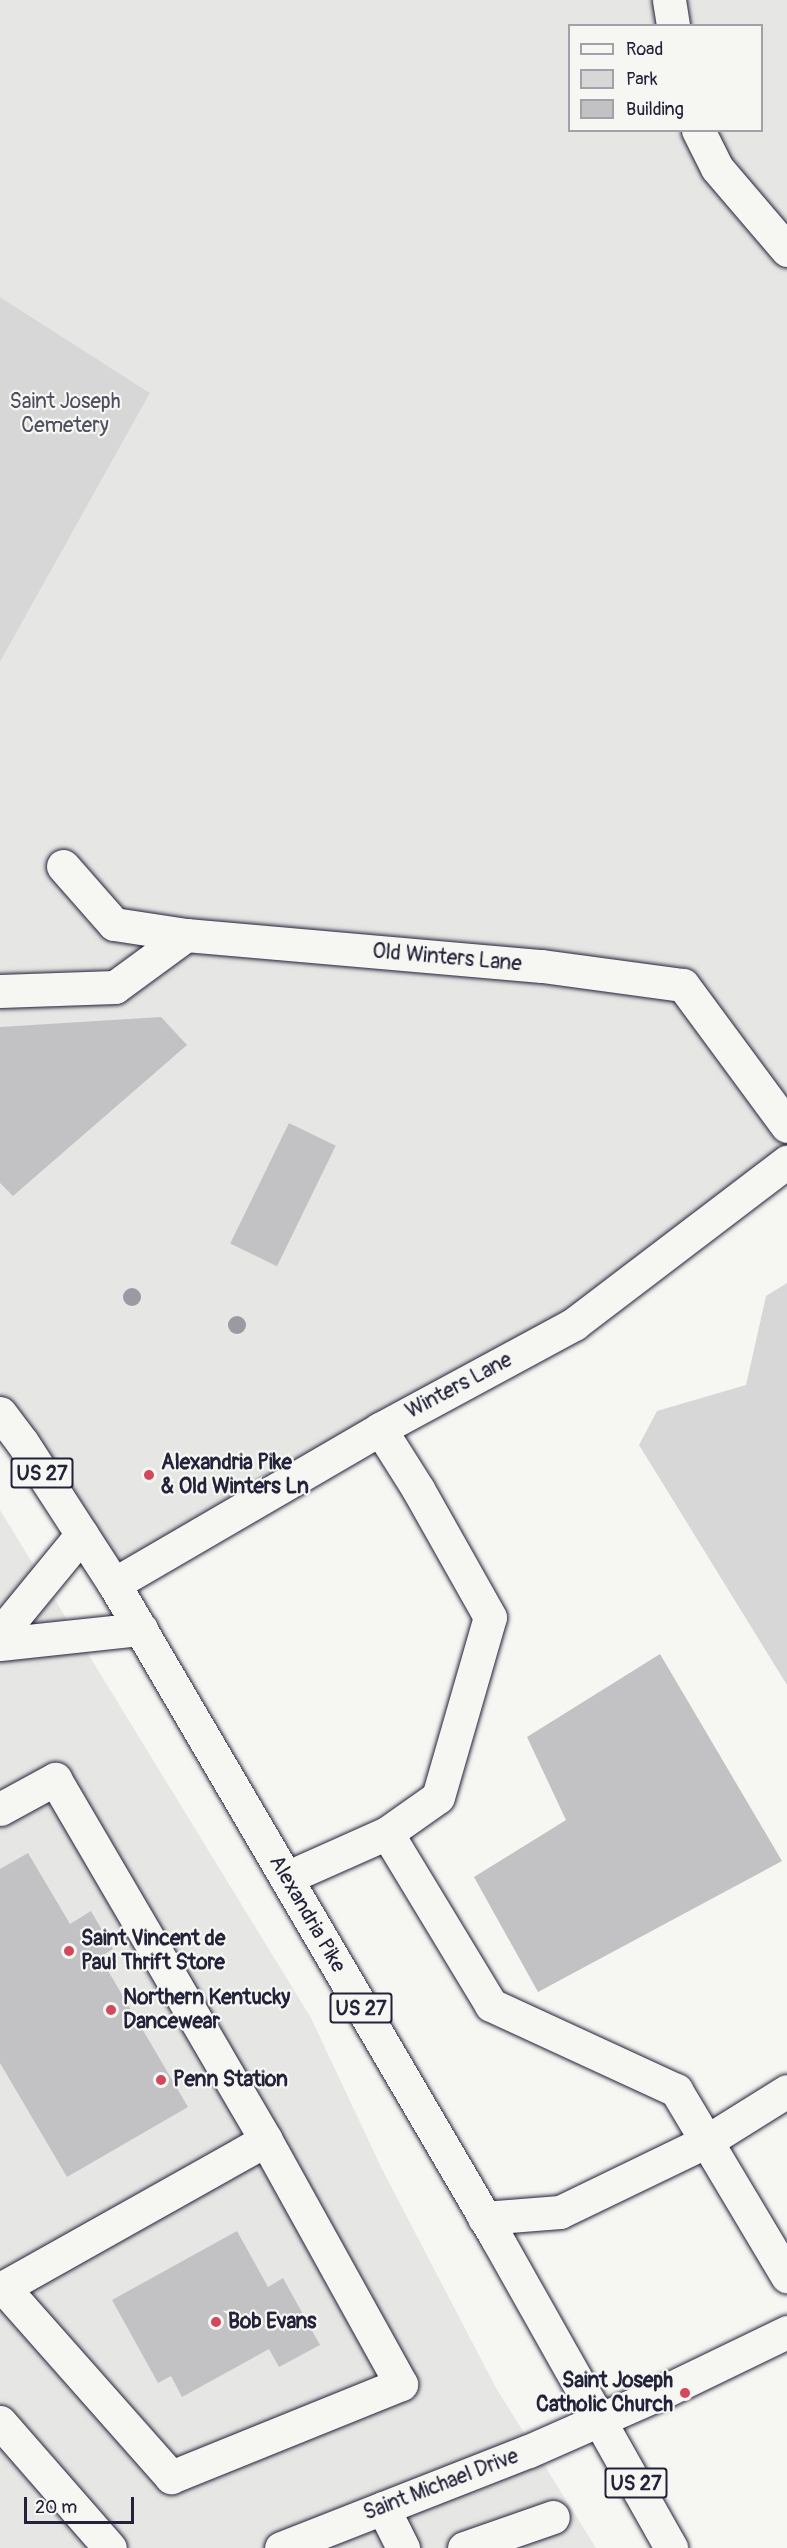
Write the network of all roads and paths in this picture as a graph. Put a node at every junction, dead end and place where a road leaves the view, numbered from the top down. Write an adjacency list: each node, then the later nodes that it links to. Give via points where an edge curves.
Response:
1 (669, 0): 2 (main road)
2 (673, 24)
3 (699, 132): 4 (main road, via 717,168)
4 (787, 250)
5 (63, 866): 6 (main road, Old Winters Lane, via 114,924)
6 (186, 935): 7 (main road, via 115,987); 8 (main road, Old Winters Lane, via 542,966 683,985)
7 (0, 991)
8 (787, 1126)
9 (787, 1162): 11 (main road, Winters Lane, via 574,1324)
10 (0, 1413): 12 (main road, Alexandria Pike / US 27)
11 (380, 1429): 13 (main road, Winters Lane); 18 (main road, via 490,1617 438,1797)
12 (82, 1534): 13 (main road, Alexandria Pike / US 27); 15 (main road)
13 (114, 1584): 14 (main road, Alexandria Pike / US 27)
14 (141, 1629): 16 (main road); 19 (main road, Alexandria Pike / US 27)
15 (0, 1634)
16 (0, 1644)
17 (0, 1809): 21 (main road, via 55,1779)
18 (387, 1833): 19 (main road); 22 (main road, via 491,2006 676,2090)
19 (286, 1878): 23 (main road, Alexandria Pike / US 27)
20 (787, 2091): 22 (main road)
21 (266, 2140): 25 (main road); 25 (main road, via 401,2384 171,2477)
22 (707, 2141): 23 (main road, via 560,2212); 24 (main road)
23 (484, 2218): 27 (main road, Alexandria Pike / US 27)
24 (787, 2276)
25 (1, 2288)
26 (787, 2331): 27 (main road, Saint Michael Drive, via 663,2392)
27 (600, 2418): 29 (main road, Saint Michael Drive, via 529,2451); 35 (main road, Alexandria Pike / US 27)
28 (0, 2422): 31 (main road)
29 (384, 2508): 32 (main road, Saint Michael Drive); 33 (main road)
30 (553, 2517): 34 (main road)
31 (108, 2547)
32 (281, 2548)
33 (404, 2548)
34 (464, 2548)
35 (671, 2548)

